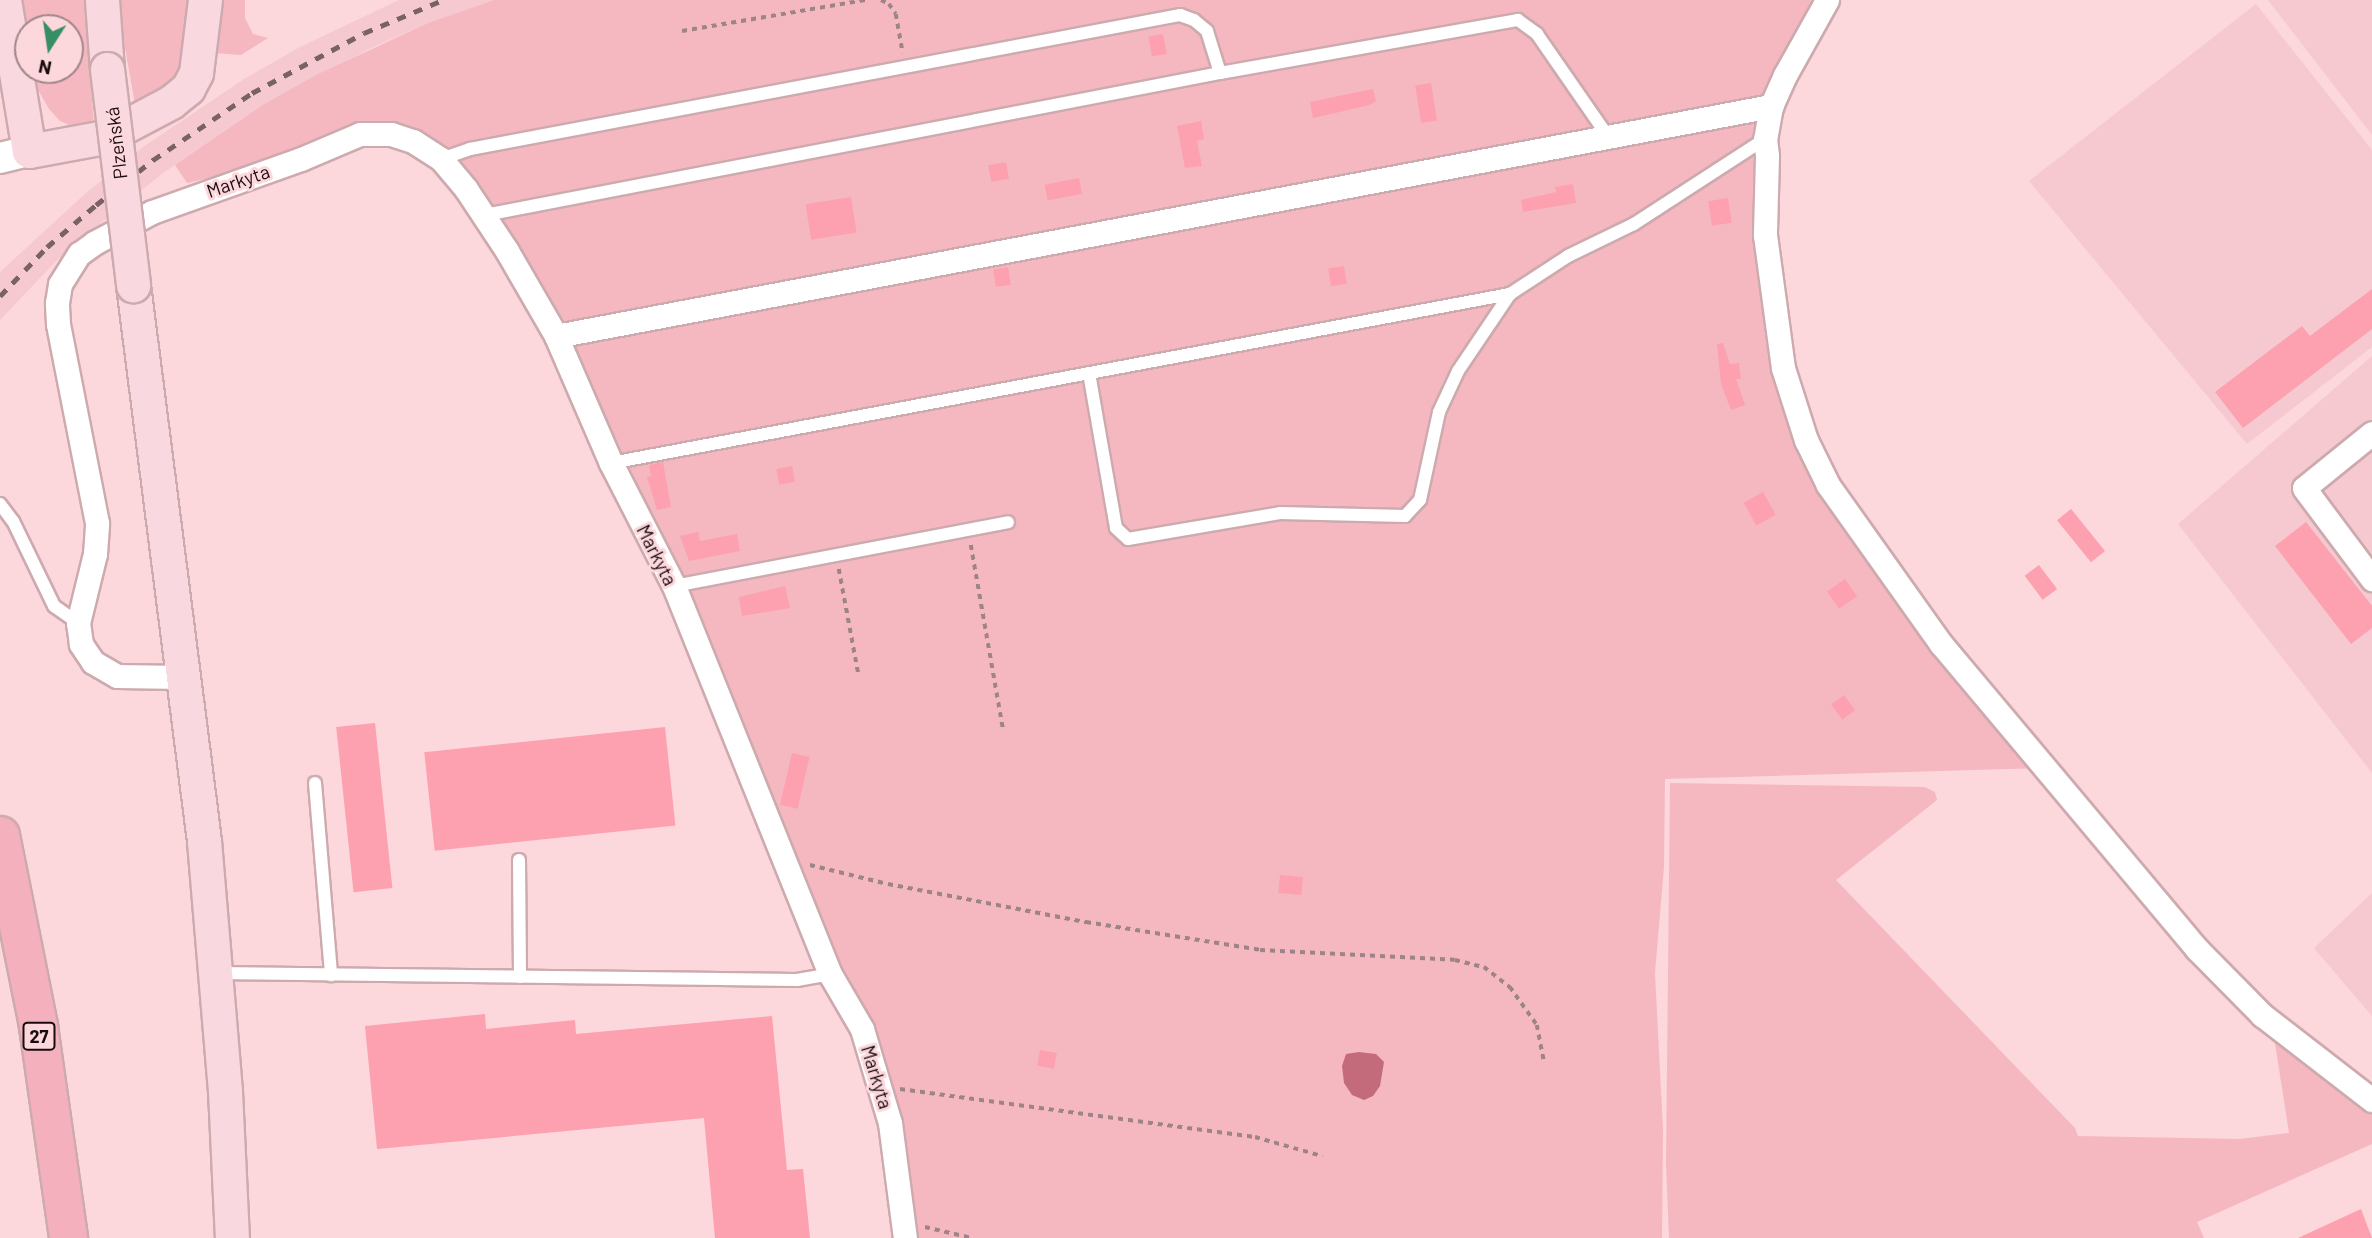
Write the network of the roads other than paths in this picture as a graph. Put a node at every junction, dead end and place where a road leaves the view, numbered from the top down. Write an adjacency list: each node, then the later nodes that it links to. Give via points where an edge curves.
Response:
1 (4, 0): 9 (main road)
2 (102, 0): 22 (main road, Plzeňská, bridge)
3 (205, 0): 9 (main road, via 196,73 172,102 105,137)
4 (1828, 0): 6 (street)
5 (1220, 74): 7 (lane, via 1518,20 1537,34); 10 (lane, via 1207,31 1180,16 470,149); 11 (lane)
6 (1771, 106): 7 (street); 8 (street)
7 (1609, 138): 13 (street)
8 (1765, 139): 12 (lane, via 1633,224 1569,256); 30 (street, via 1765,235 1783,368 1806,440 1834,496 1941,644 2197,949 2262,1016)
9 (15, 155)
10 (441, 159): 11 (street, Markyta); 21 (street, Markyta, via 414,141 391,134 360,134 152,212 94,243 68,267 60,284 58,324 97,523 93,565)
11 (485, 215): 13 (street, Markyta)
12 (1510, 294): 14 (lane); 14 (lane, via 1458,371 1439,412 1420,500 1405,516 1279,513 1128,539 1116,528)
13 (556, 336): 16 (street, Markyta)
14 (1089, 373): 16 (lane)
15 (2372, 433): 19 (street, via 2304,488)
16 (611, 463): 20 (street, Markyta)
17 (0, 504): 21 (lane, via 13,521 54,606)
18 (1008, 522): 20 (lane)
19 (2372, 579)
20 (674, 586): 27 (street, Markyta)
21 (78, 623): 22 (street, via 86,653 111,674)
22 (183, 677): 26 (main road, Plzeňská)
23 (315, 783): 28 (lane)
24 (0, 835): 32 (main road, 27, via 38,1026)
25 (519, 860): 29 (lane)
26 (216, 974): 28 (lane); 33 (main road, Plzeňská)
27 (830, 974): 29 (lane, via 797,980); 31 (street, Markyta, via 862,1029 881,1086)
28 (331, 975): 29 (lane)
29 (520, 977)
30 (2372, 1100)
31 (905, 1230)
32 (68, 1238)
33 (232, 1238)

